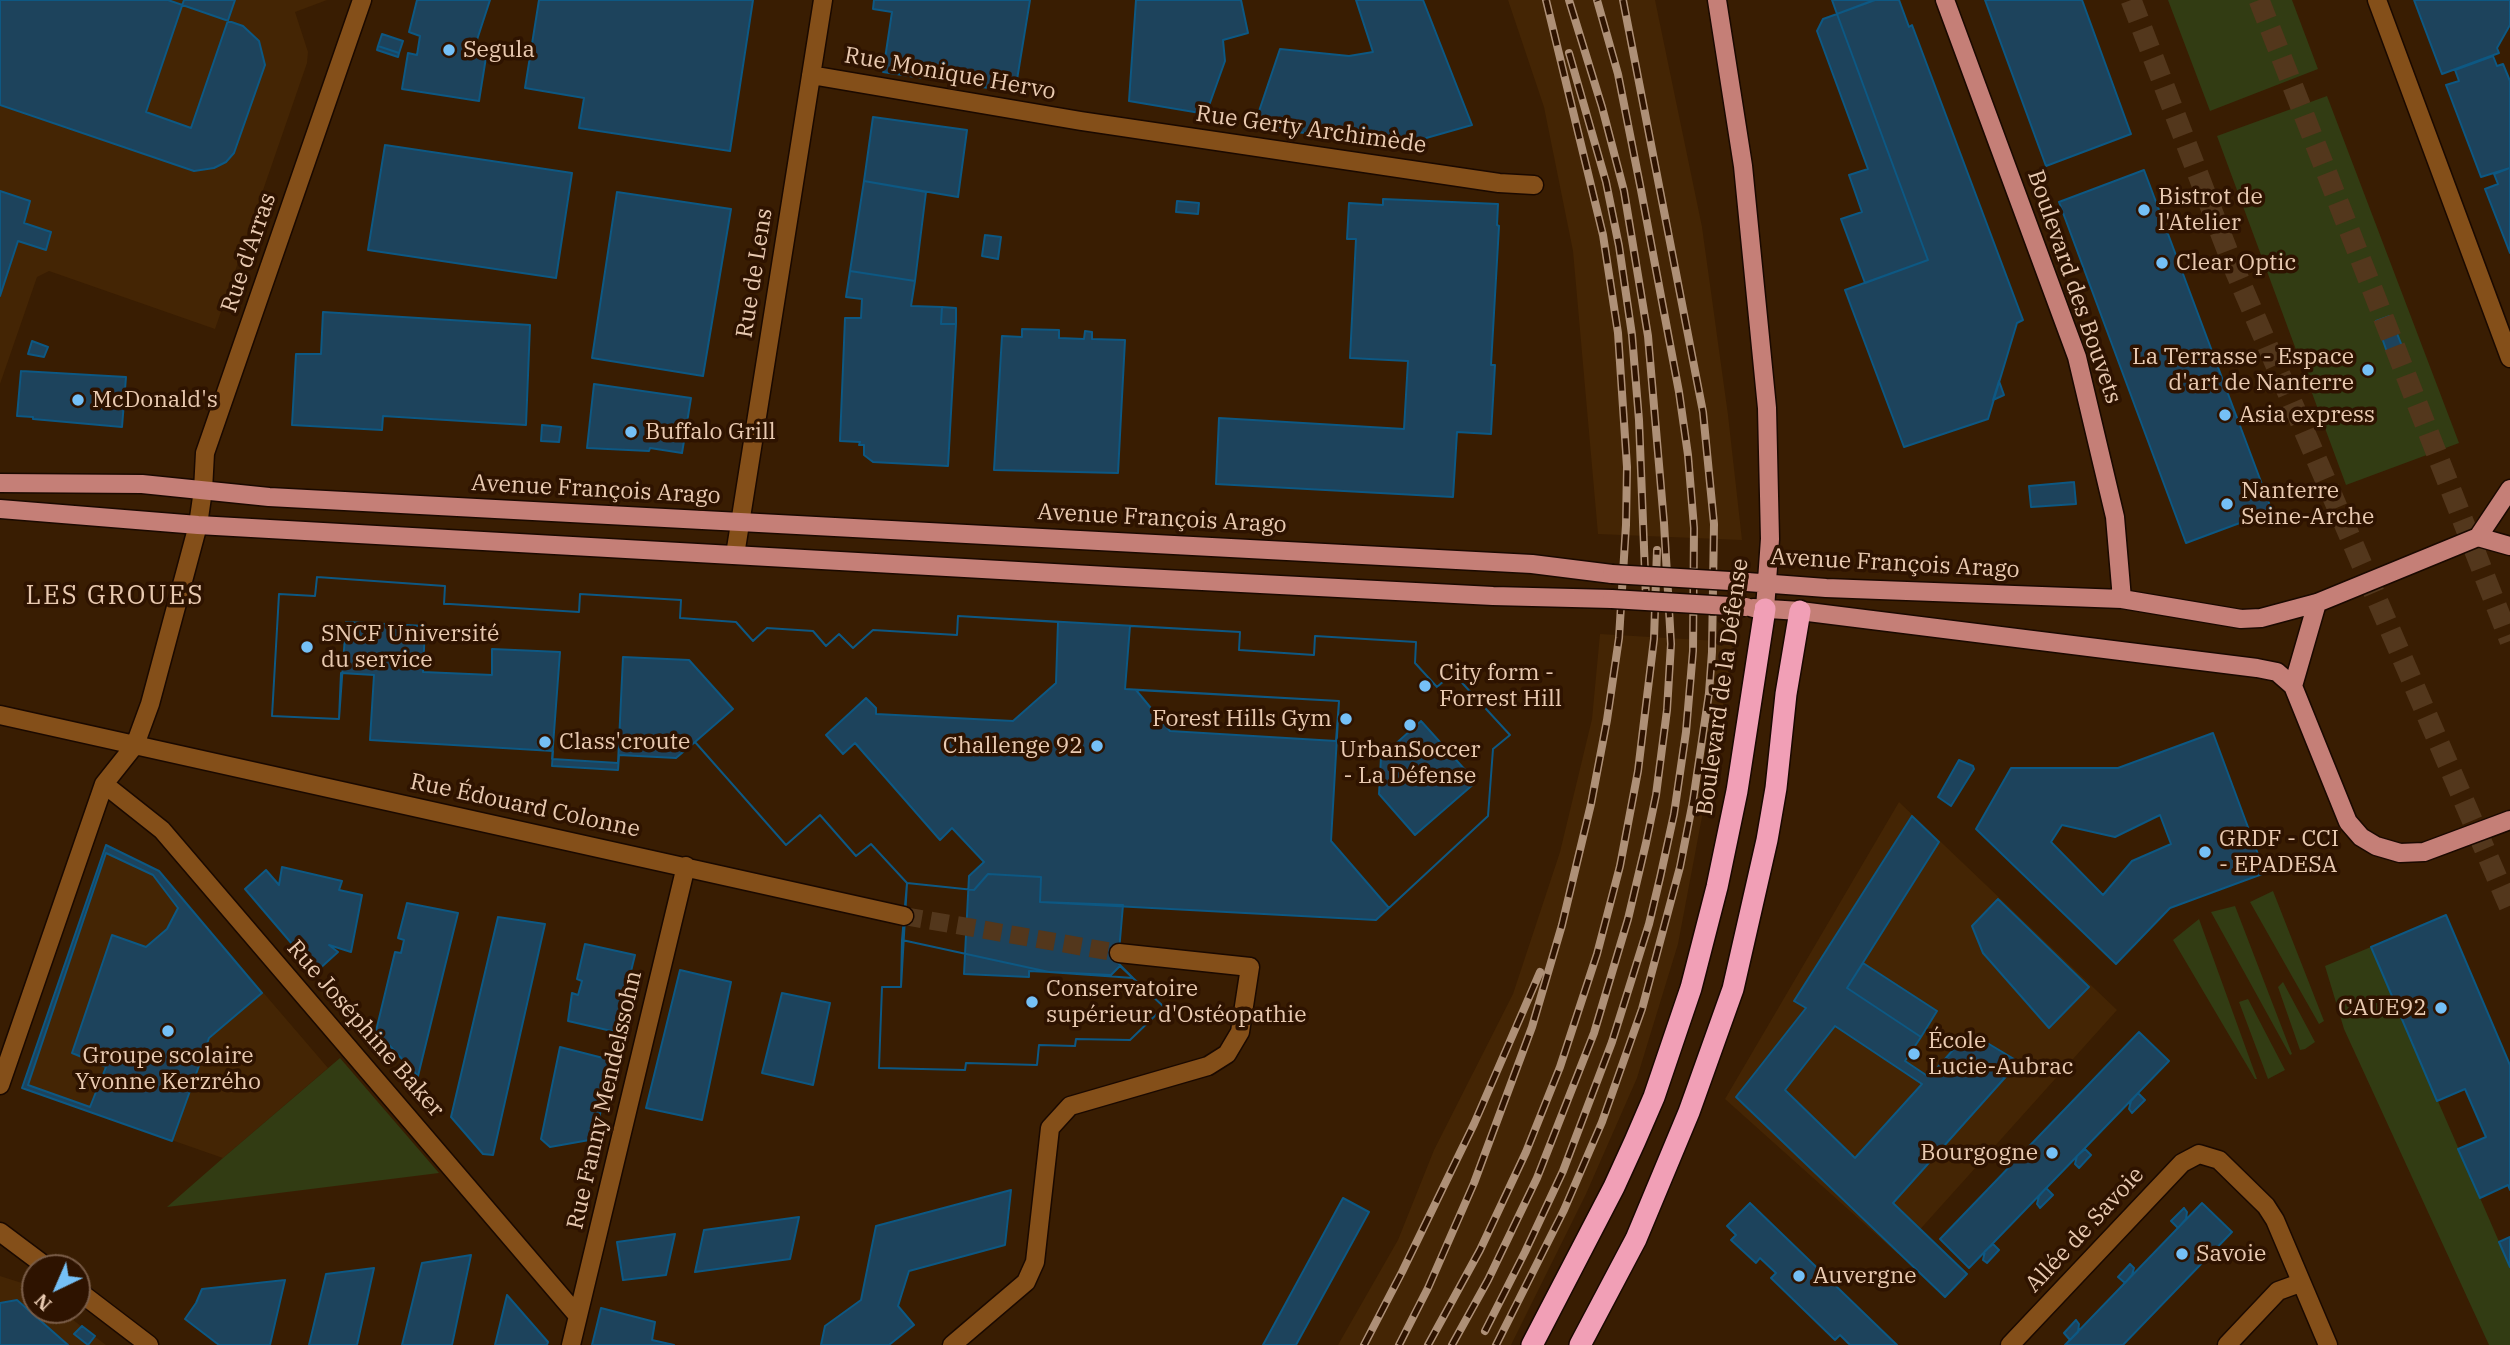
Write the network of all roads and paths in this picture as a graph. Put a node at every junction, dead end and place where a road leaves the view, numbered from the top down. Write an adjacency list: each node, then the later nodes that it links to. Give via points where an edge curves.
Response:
1 (362, 0): 12 (street, Rue d'Arras, via 205,453)
2 (823, 0): 6 (street, Rue de Lens)
3 (1717, 0): 19 (main road, Boulevard de la Défense, via 1743,166 1761,332 1769,450)
4 (1945, 0): 20 (main road, Boulevard des Bouvets, via 2077,357 2115,517)
5 (2377, 0): 9 (street)
6 (811, 75): 7 (street, Rue Monique Hervo); 14 (street, Rue de Lens)
7 (1081, 121): 8 (street, Rue Gerty Archimède)
8 (1534, 186)
9 (2510, 358)
10 (0, 483): 12 (main road, Avenue François Arago, via 142,484)
11 (2510, 489): 16 (main road)
12 (203, 490): 14 (main road, Avenue François Arago); 15 (street, Rue d'Arras)
13 (0, 509): 15 (main road)
14 (740, 522): 18 (street, Rue de Lens); 19 (main road, Avenue François Arago, bridge, via 1519,563 1612,574)
15 (198, 525): 18 (main road); 26 (street, Rue d'Arras)
16 (2478, 537): 17 (main road); 21 (main road, Avenue François Arago)
17 (2510, 546)
18 (735, 555): 22 (main road, bridge)
19 (1768, 583): 20 (main road, Avenue François Arago); 22 (main road, Boulevard de la Défense)
20 (2122, 599): 21 (main road, Avenue François Arago, via 2241,619)
21 (2317, 603): 24 (main road)
22 (1755, 608): 23 (main road); 41 (highway, Boulevard de la Défense, via 1737,791 1691,988 1635,1141)
23 (1800, 611): 24 (main road, via 2258,668 2277,672); 42 (highway, via 1772,814 1733,989 1636,1239)
24 (2293, 686): 28 (main road, via 2348,822 2361,837 2400,853 2424,852)
25 (0, 715): 26 (street, Rue Édouard Colonne)
26 (135, 745): 27 (street, Rue d'Arras); 29 (street, Rue Édouard Colonne)
27 (104, 784): 32 (street, Rue d'Arras); 37 (street, Rue Joséphine Baker, via 162,830)
28 (2510, 820)
29 (686, 866): 30 (street, Rue Édouard Colonne); 37 (street, Rue Fanny Mendelssohn)
30 (904, 916)
31 (1119, 953): 40 (street, via 1251,967 1240,1032 1227,1054 1208,1066 1070,1106 1050,1128 1035,1262 1026,1282)
32 (0, 1085)
33 (0, 1231): 34 (street)
34 (30, 1254)
35 (2301, 1283): 43 (street, Allée de Savoie, via 2266,1206 2218,1160 2199,1154 2182,1163); 44 (street, via 2278,1291); 45 (street)
36 (91, 1301): 38 (street)
37 (578, 1316): 39 (street, Rue Fanny Mendelssohn)
38 (149, 1345)
39 (571, 1345)
40 (952, 1345)
41 (1532, 1345)
42 (1580, 1345)
43 (2010, 1345)
44 (2227, 1345)
45 (2328, 1345)

